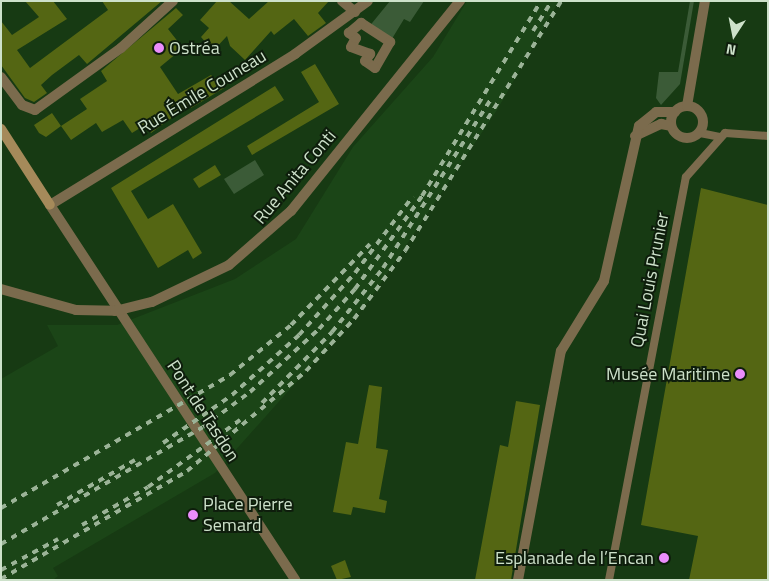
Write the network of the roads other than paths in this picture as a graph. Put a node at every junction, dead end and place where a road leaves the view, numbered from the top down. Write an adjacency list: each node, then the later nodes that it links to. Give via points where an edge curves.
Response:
1 (173, 1): 8 (street, via 121,48 36,110 22,105)
2 (342, 1): 6 (street)
3 (368, 1): 6 (street, Rue Émile Couneau)
4 (705, 1): 9 (street)
5 (458, 4): 18 (street, Rue Anita Conti, via 291,211 229,265 152,302 115,311 76,310)
6 (355, 12): 17 (street, Rue Émile Couneau)
7 (375, 68): 7 (street, via 364,61 370,54 351,46 356,38 349,33 361,23 390,42)
8 (1, 77)
9 (687, 106): 10 (street); 13 (street, via 701,114)
10 (675, 112): 11 (street); 14 (street, via 649,115)
11 (671, 126): 13 (street, via 682,138); 14 (street, via 662,124)
12 (1, 129): 17 (main road)
13 (700, 133): 16 (lane)
14 (635, 136): 20 (street, via 604,281 559,357)
15 (768, 136): 16 (lane, Quai Louis Prunier, via 739,131)
16 (720, 137): 21 (lane, Quai Louis Prunier, via 690,169 683,187)
17 (50, 205): 19 (street, Pont de Tasdon)
18 (1, 289)
19 (294, 579)
20 (518, 580)
21 (609, 580)

